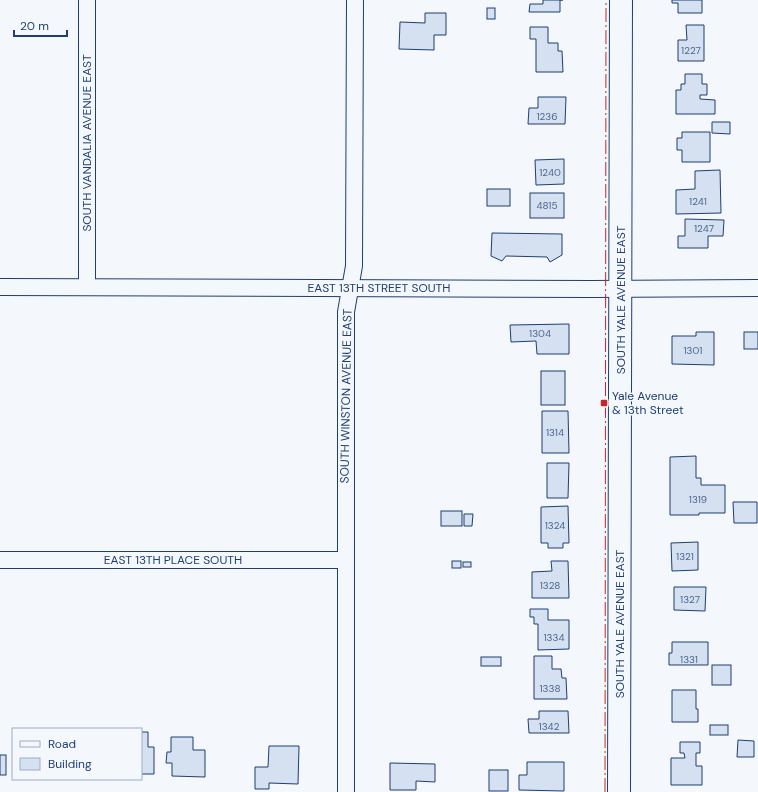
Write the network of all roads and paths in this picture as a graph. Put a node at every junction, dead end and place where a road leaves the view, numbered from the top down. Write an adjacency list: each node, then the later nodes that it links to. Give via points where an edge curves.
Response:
1 (87, 0): 5 (street, SOUTH VANDALIA AVENUE EAST)
2 (354, 0): 6 (street, SOUTH WINSTON AVENUE EAST, via 354,266)
3 (621, 0): 7 (main road, SOUTH YALE AVENUE EAST)
4 (0, 287): 5 (street, EAST 13TH STREET SOUTH)
5 (87, 287): 6 (street, EAST 13TH STREET SOUTH)
6 (350, 288): 7 (street, EAST 13TH STREET SOUTH); 10 (street, SOUTH WINSTON AVENUE EAST, via 346,312)
7 (621, 288): 8 (street, EAST 13TH STREET SOUTH); 12 (main road, SOUTH YALE AVENUE EAST)
8 (758, 288)
9 (0, 560): 10 (street, EAST 13TH PLACE SOUTH)
10 (345, 560): 11 (street, SOUTH WINSTON AVENUE EAST)
11 (346, 792)
12 (619, 792)

